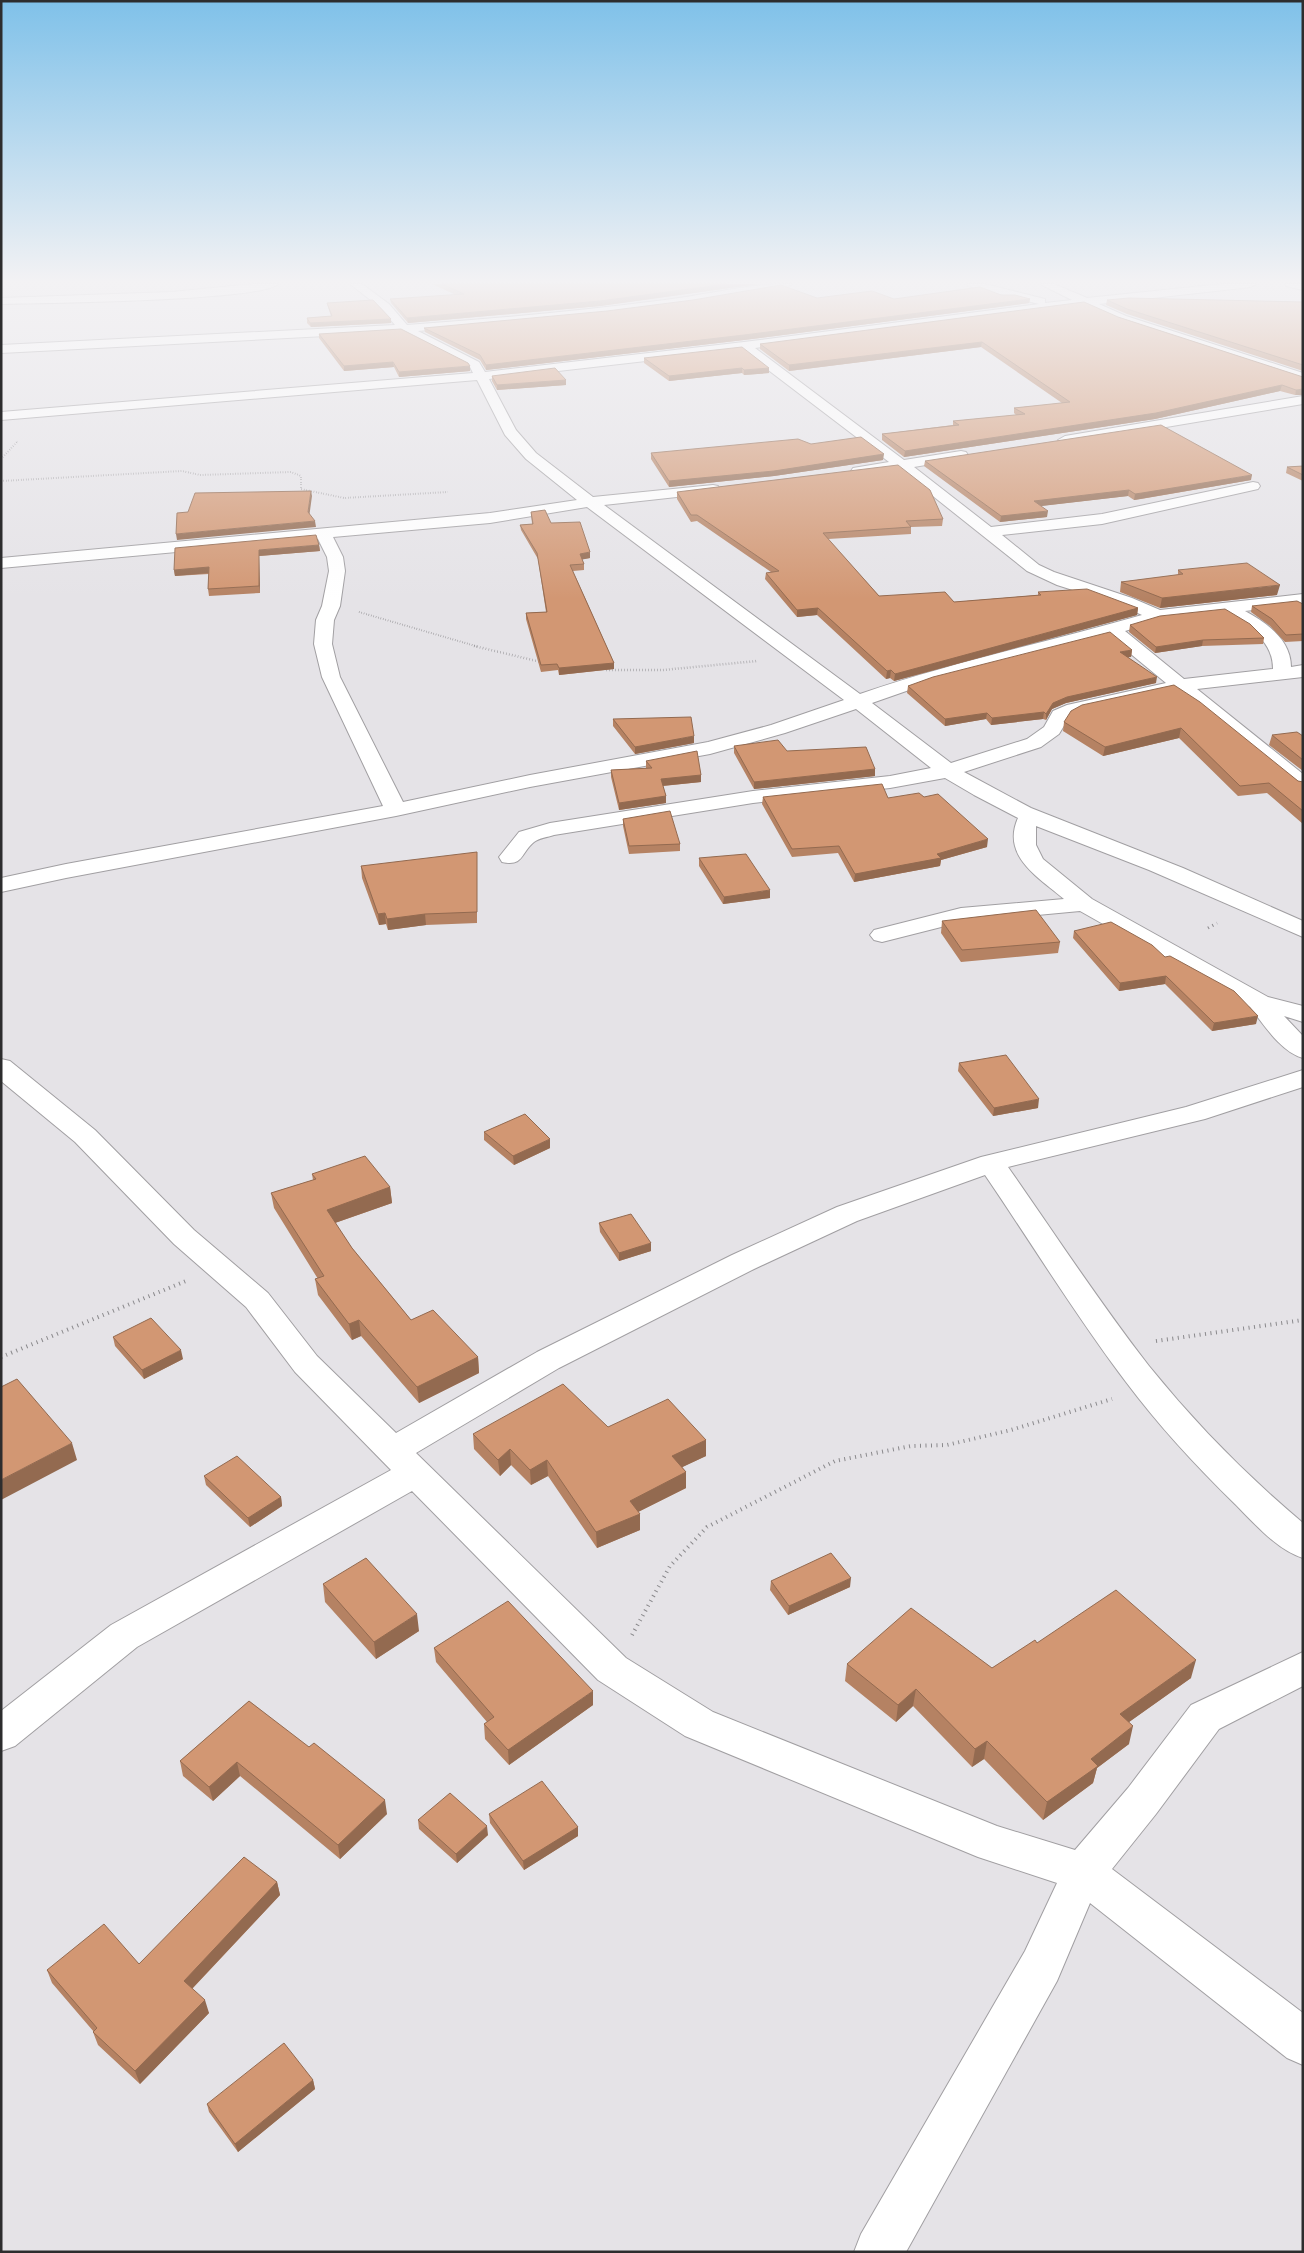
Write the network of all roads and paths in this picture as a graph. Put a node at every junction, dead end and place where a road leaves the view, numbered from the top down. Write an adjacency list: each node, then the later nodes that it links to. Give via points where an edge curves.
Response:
1 (333, 389): 5 (street)
2 (488, 389): 14 (street, via 518,443 552,474)
3 (801, 389): 8 (street)
4 (1303, 400): 6 (street)
5 (1, 416)
6 (1046, 442)
7 (978, 453): 8 (street)
8 (901, 464): 9 (street); 15 (street)
9 (842, 473)
10 (1, 481): 13 (path, via 182,472 200,475 291,472 300,476 301,489 344,498)
11 (1254, 486): 15 (street, via 1102,518)
12 (726, 488): 14 (street)
13 (448, 492)
14 (591, 502): 16 (street, via 490,518); 23 (street)
15 (988, 532): 21 (street, via 1047,576 1118,598)
16 (324, 534): 17 (street); 19 (street, via 335,556 337,571)
17 (1, 563)
18 (1303, 599): 20 (street)
19 (331, 606): 24 (path); 32 (street, via 325,620 323,644 331,678)
20 (1227, 608): 21 (street); 27 (street, via 1272,638 1282,656)
21 (1157, 616): 22 (street)
22 (1113, 630): 28 (street); 29 (street, via 925,678)
23 (795, 657): 25 (path, via 675,670 636,672); 29 (street)
24 (546, 663)
25 (601, 669)
26 (1303, 671): 27 (street)
27 (1282, 674): 28 (street)
28 (1180, 685): 30 (street, via 1074,709 1060,715 1052,730 1034,743); 31 (street)
29 (857, 701): 30 (street); 32 (street, via 778,729 710,748)
30 (947, 771): 33 (street); 34 (street, via 890,782 753,797 550,829 527,838)
31 (1303, 785)
32 (396, 810): 35 (street)
33 (1030, 816): 36 (street, via 1024,829 1024,845 1033,862); 37 (street, via 1159,866)
34 (510, 857)
35 (1, 885)
36 (1084, 904): 38 (street, via 961,915); 39 (street)
37 (1303, 930)
38 (882, 935)
39 (1259, 1002): 40 (street); 41 (street)
40 (1303, 1014)
41 (1303, 1050)
42 (1, 1067): 45 (street, via 85,1136)
43 (1303, 1078): 44 (street, via 1194,1113)
44 (991, 1163): 47 (street); 50 (street, via 847,1214 742,1262 548,1360)
45 (218, 1268): 48 (path); 50 (street, via 257,1300 306,1364)
46 (1303, 1320): 47 (path)
47 (1118, 1348): 49 (street)
48 (1, 1357)
49 (1151, 1388): 51 (street, via 1199,1446); 53 (path, via 1011,1430 948,1444 911,1446 836,1461 707,1527 670,1566)
50 (405, 1462): 53 (street); 54 (street, via 124,1636)
51 (1303, 1544)
52 (1303, 1668): 55 (street, via 1205,1717)
53 (612, 1669): 55 (street, via 700,1724 993,1844)
54 (1, 1734)
55 (1083, 1872): 56 (street); 57 (street, via 1041,1966)
56 (1303, 2042)
57 (879, 2252)

